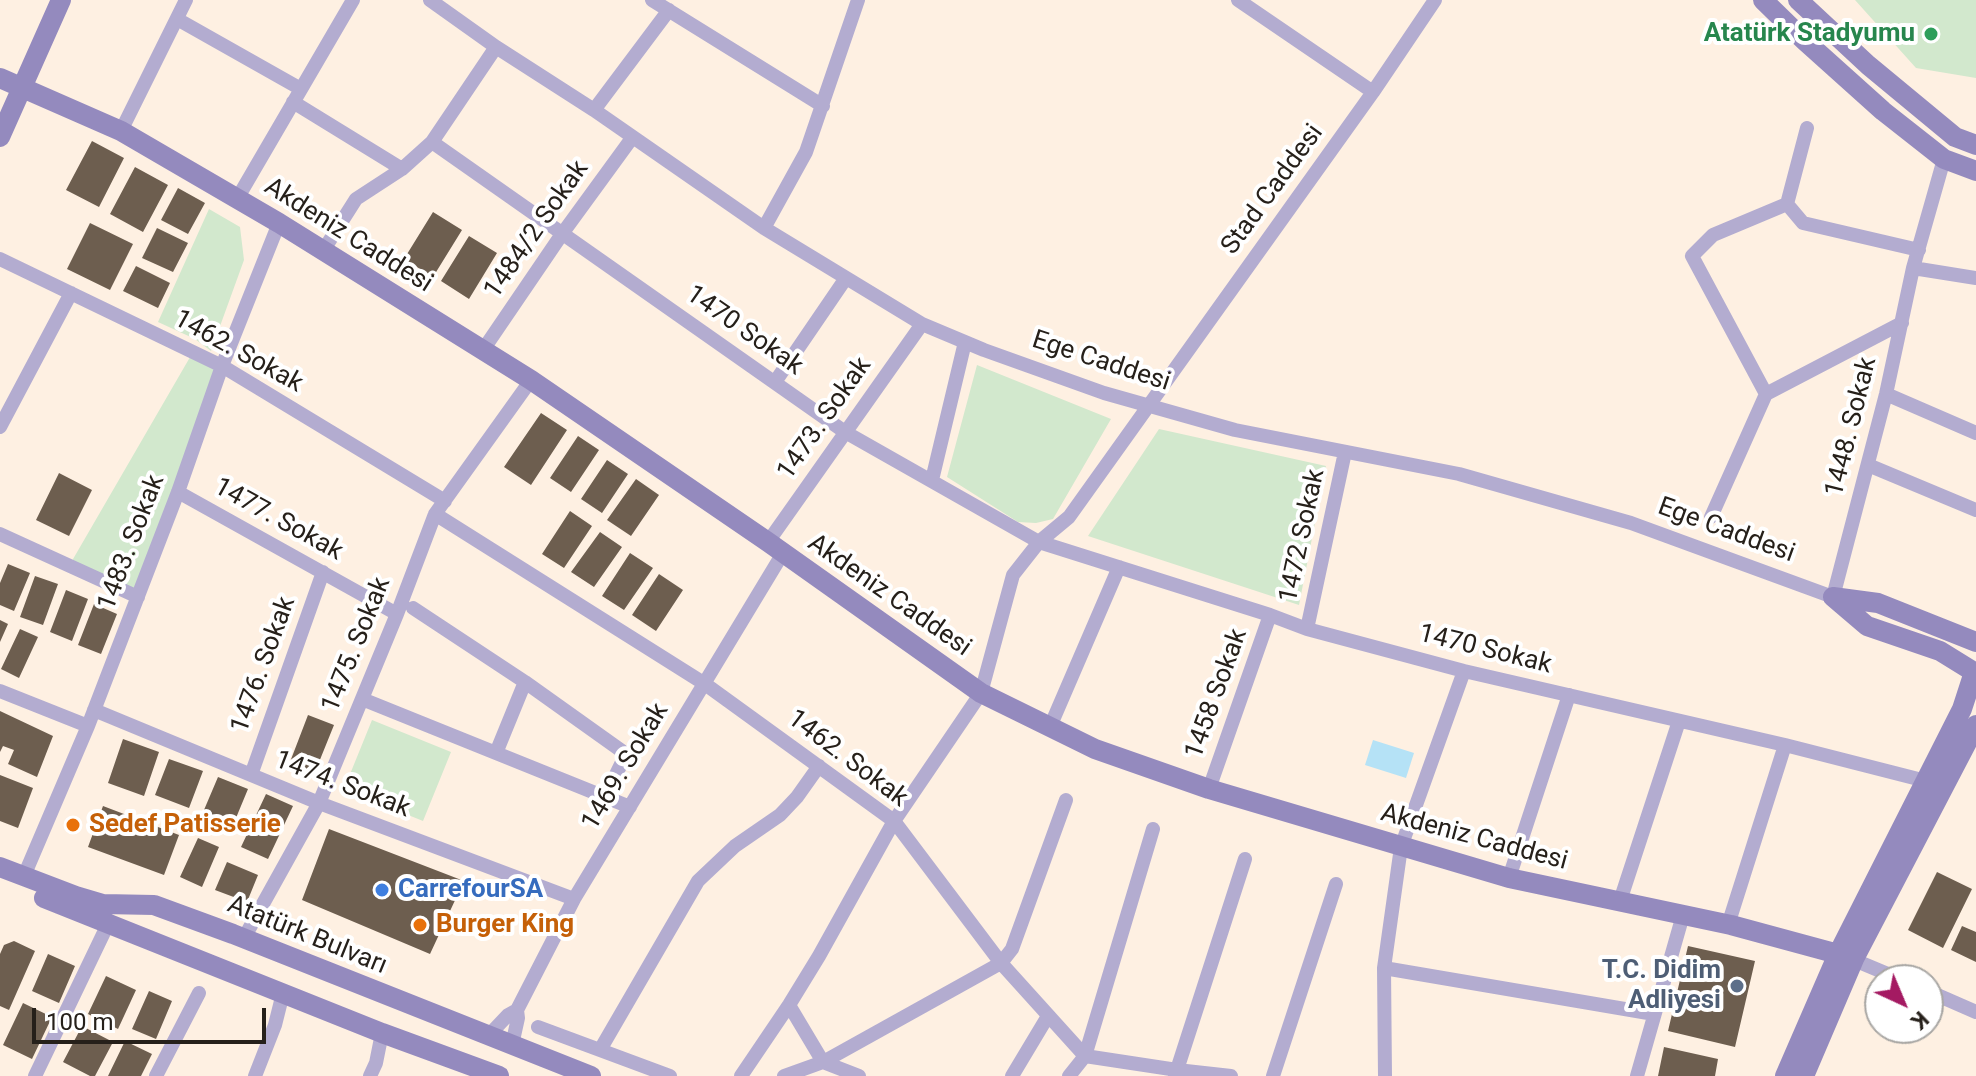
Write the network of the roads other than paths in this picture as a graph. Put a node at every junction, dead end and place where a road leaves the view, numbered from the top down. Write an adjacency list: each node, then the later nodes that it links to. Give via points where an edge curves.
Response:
1 (61, 0): 15 (main road)
2 (186, 0): 12 (street)
3 (353, 0): 17 (street)
4 (430, 0): 13 (street, Ege Caddesi)
5 (652, 0): 11 (street)
6 (858, 0): 18 (street)
7 (1238, 0): 16 (street)
8 (1435, 0): 16 (street, Stad Caddesi)
9 (1763, 0): 26 (main road, via 1883,111)
10 (1798, 0): 25 (main road, via 1955,137)
11 (669, 10): 18 (street); 19 (street)
12 (177, 19): 17 (street); 21 (street)
13 (496, 47): 19 (street, Ege Caddesi); 24 (street)
14 (0, 78): 15 (main road, Akdeniz Caddesi)
15 (24, 87): 21 (main road, Akdeniz Caddesi); 22 (main road)
16 (1373, 92): 50 (street, Stad Caddesi)
17 (297, 96): 27 (street); 29 (street)
18 (823, 106): 32 (street, via 806,152)
19 (594, 110): 23 (street, Ege Caddesi)
20 (1807, 128): 30 (street)
21 (121, 131): 29 (main road, Akdeniz Caddesi)
22 (0, 137)
23 (632, 138): 32 (street, Ege Caddesi); 33 (street, 1484/2 Sokak)
24 (432, 142): 27 (street); 33 (street, 1470 Sokak)
25 (1976, 145)
26 (1944, 159): 28 (main road); 34 (street, 1448. Sokak)
27 (402, 169): 35 (street, via 356,199)
28 (1976, 171)
29 (237, 199): 31 (main road, Akdeniz Caddesi)
30 (1787, 204): 34 (street, via 1803,223); 48 (street, via 1713,235 1692,256)
31 (279, 223): 35 (main road, Akdeniz Caddesi); 45 (street, 1483. Sokak)
32 (764, 228): 38 (street, Ege Caddesi)
33 (562, 234): 44 (street, 1484/2 Sokak); 47 (street, 1470 Sokak)
34 (1919, 250): 37 (street, 1448. Sokak)
35 (323, 251): 44 (main road, Akdeniz Caddesi)
36 (0, 259): 40 (street, 1462. Sokak)
37 (1913, 268): 39 (street); 41 (street, 1448. Sokak)
38 (846, 278): 42 (street, Ege Caddesi); 47 (street)
39 (1976, 278)
40 (71, 293): 45 (street, 1462. Sokak); 51 (street)
41 (1902, 323): 48 (street); 49 (street, 1448. Sokak)
42 (922, 324): 43 (street, Ege Caddesi); 52 (street, 1473. Sokak)
43 (965, 342): 50 (street, Ege Caddesi); 56 (street)
44 (483, 350): 46 (main road, Akdeniz Caddesi)
45 (222, 366): 57 (street, 1483. Sokak); 58 (street, 1462. Sokak)
46 (531, 380): 58 (street, 1475. Sokak); 64 (main road, Akdeniz Caddesi)
47 (775, 382): 52 (street, 1470 Sokak)
48 (1766, 394): 61 (street)
49 (1886, 394): 53 (street); 55 (street, 1448. Sokak)
50 (1148, 406): 54 (street, Ege Caddesi); 63 (street, Stad Caddesi, via 1069,517)
51 (0, 427)
52 (845, 432): 56 (street, 1470 Sokak); 64 (street, 1473. Sokak)
53 (1976, 433)
54 (1345, 452): 68 (street, Ege Caddesi, via 1459,474 1631,523); 72 (street, 1472 Sokak)
55 (1868, 465): 59 (street); 68 (street, 1448. Sokak)
56 (932, 480): 63 (street, 1470 Sokak)
57 (178, 492): 66 (street, 1477. Sokak); 67 (street, 1483. Sokak)
58 (445, 501): 60 (street, 1475. Sokak)
59 (1976, 510)
60 (435, 514): 70 (street, 1475. Sokak); 77 (street, 1462. Sokak)
61 (1711, 517)
62 (0, 534): 67 (street)
63 (1039, 542): 65 (street, 1470 Sokak); 79 (street, via 1013,575)
64 (776, 547): 77 (street, 1469. Sokak); 79 (main road, Akdeniz Caddesi)
65 (1119, 567): 71 (street, 1470 Sokak); 86 (street)
66 (323, 572): 70 (street, 1477. Sokak); 90 (street, 1476. Sokak)
67 (138, 597): 82 (street, 1483. Sokak)
68 (1833, 597): 73 (main road, Ege Caddesi, via 1878,603); 74 (main road, Ege Caddesi, via 1867,626 1940,651)
69 (413, 608): 76 (street)
70 (397, 614): 81 (street, 1475. Sokak)
71 (1270, 615): 72 (street, 1470 Sokak); 92 (street, 1458 Sokak)
72 (1307, 629): 75 (street, 1470 Sokak)
73 (1976, 642)
74 (1975, 670): 91 (main road)
75 (1464, 671): 80 (street, 1470 Sokak); 99 (street)
76 (525, 682): 88 (street); 93 (street, via 626,754)
77 (705, 684): 89 (street, 1462. Sokak); 96 (street, 1469. Sokak)
78 (0, 691): 85 (street)
79 (981, 693): 86 (main road, Akdeniz Caddesi); 97 (street)
80 (1569, 695): 83 (street, 1470 Sokak); 103 (street)
81 (362, 699): 88 (street); 95 (street, 1475. Sokak)
82 (94, 710): 85 (street, 1483. Sokak); 90 (street, 1474. Sokak)
83 (1679, 721): 87 (street, 1470 Sokak); 107 (street)
84 (1976, 725): 112 (main road)
85 (88, 726): 102 (street, 1483. Sokak)
86 (1050, 727): 92 (main road, Akdeniz Caddesi, via 1095,749)
87 (1785, 745): 91 (street, 1470 Sokak); 110 (street)
88 (496, 753): 93 (street)
89 (819, 766): 97 (street, 1462. Sokak); 128 (street, via 780,815 735,846 698,881)
90 (251, 775): 95 (street, 1474. Sokak)
91 (1926, 781): 112 (main road)
92 (1209, 789): 99 (main road, Akdeniz Caddesi)
93 (605, 797): 96 (street)
94 (1066, 800): 113 (street, via 1012,949)
95 (319, 803): 106 (street, 1474. Sokak); 111 (street, 1475. Sokak)
96 (630, 807): 106 (street, 1469. Sokak)
97 (894, 821): 113 (street, 1462. Sokak); 119 (street)
98 (1153, 829): 129 (street)
99 (1401, 847): 103 (main road, Akdeniz Caddesi); 115 (street)
100 (1245, 859): 132 (street)
101 (0, 867): 102 (main road, Atatürk Bulvarı)
102 (24, 876): 111 (main road, Atatürk Bulvarı, via 103,904 154,905)
103 (1509, 878): 107 (main road, Akdeniz Caddesi)
104 (0, 880): 109 (main road)
105 (1336, 884): 147 (street)
106 (574, 899): 120 (street, 1469. Sokak)
107 (1620, 901): 108 (main road, Akdeniz Caddesi)
108 (1683, 915): 110 (main road, Akdeniz Caddesi); 122 (street)
109 (108, 924): 117 (main road); 133 (street)
110 (1728, 925): 112 (main road, Akdeniz Caddesi)
111 (244, 938): 126 (main road, Atatürk Bulvarı)
112 (1846, 957): 114 (street); 150 (main road); 151 (main road)
113 (1001, 963): 123 (street, 1462. Sokak); 131 (street)
114 (1864, 964)
115 (1384, 968): 122 (street); 148 (street)
116 (199, 993): 134 (street)
117 (283, 993): 125 (main road); 135 (street)
118 (1944, 998): 121 (street)
119 (789, 1005): 131 (street); 141 (street)
120 (517, 1010): 126 (street, 1469. Sokak); 127 (street, 1469. Sokak)
121 (1976, 1012)
122 (1654, 1014): 149 (street)
123 (1048, 1016): 129 (street, 1462. Sokak); 144 (street)
124 (538, 1027): 128 (street)
125 (382, 1033): 130 (main road); 136 (street)
126 (489, 1035): 127 (main road, Atatürk Bulvarı)
127 (512, 1045): 138 (main road); 139 (main road, Atatürk Bulvarı)
128 (600, 1050): 140 (street)
129 (1085, 1056): 132 (street); 145 (street)
130 (450, 1057): 137 (main road); 138 (main road)
131 (823, 1062): 142 (street); 143 (street)
132 (1176, 1073): 146 (street)
133 (35, 1076)
134 (156, 1076)
135 (255, 1076)
136 (370, 1076)
137 (465, 1076)
138 (498, 1076)
139 (591, 1076)
140 (670, 1076)
141 (741, 1076)
142 (784, 1076)
143 (859, 1076)
144 (1012, 1076)
145 (1069, 1076)
146 (1231, 1076)
147 (1273, 1076)
148 (1385, 1076)
149 (1637, 1076)
150 (1785, 1076)
151 (1804, 1076)

